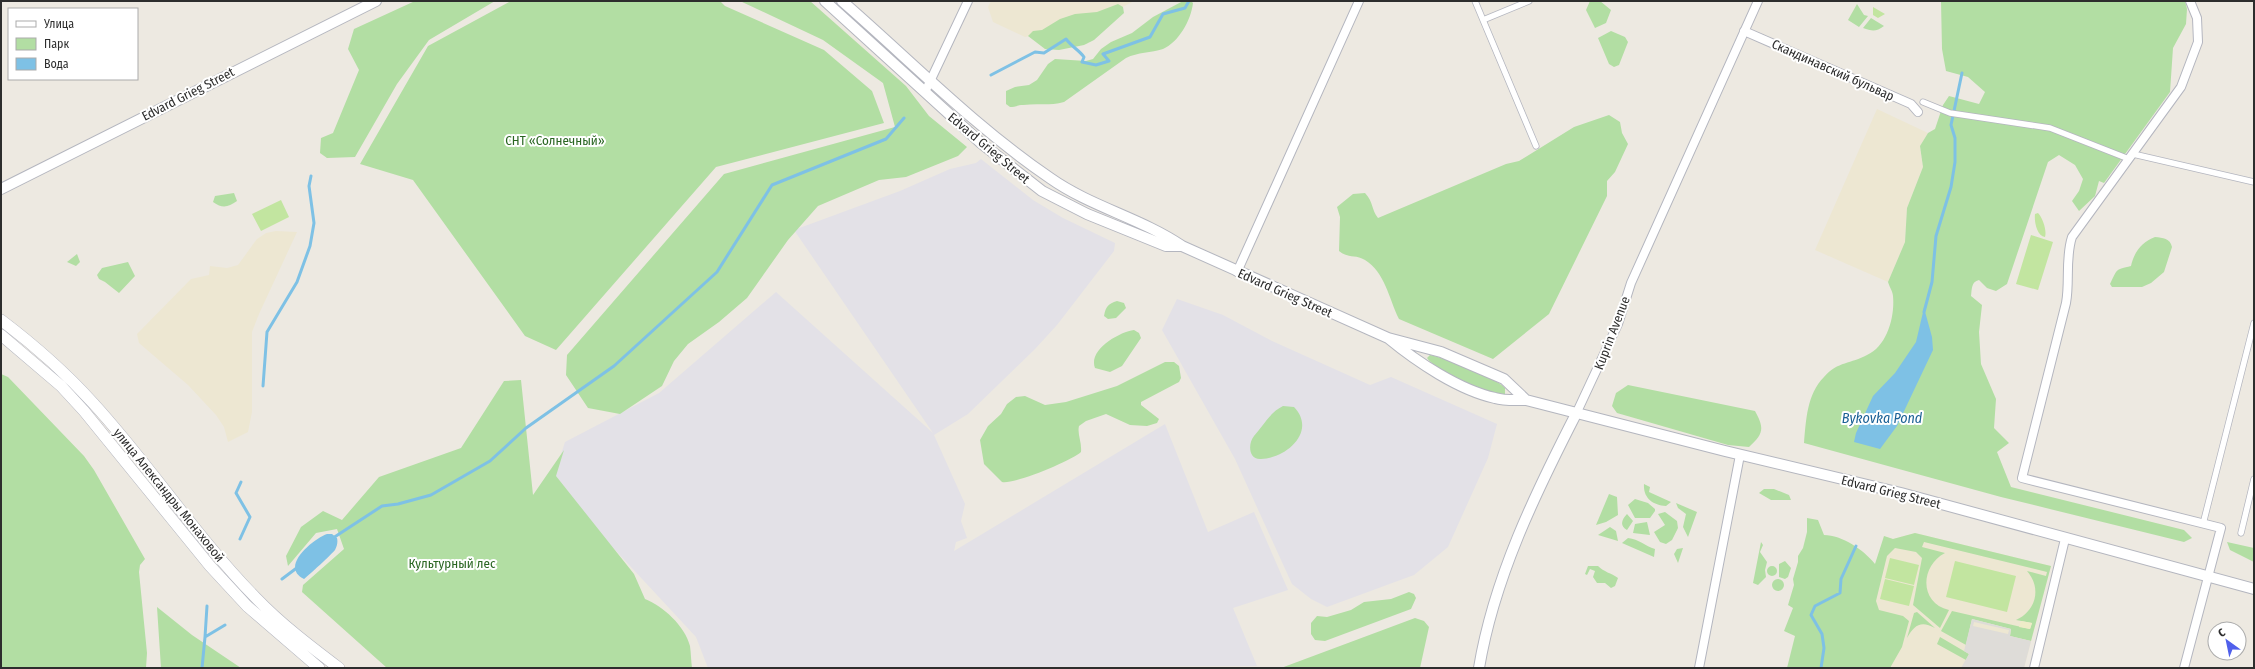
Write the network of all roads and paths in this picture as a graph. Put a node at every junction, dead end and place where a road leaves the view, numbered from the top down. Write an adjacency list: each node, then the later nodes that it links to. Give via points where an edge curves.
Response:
1 (376, 1): 19 (street, Edvard Grieg Street)
2 (825, 1): 13 (street, Edvard Grieg Street)
3 (842, 1): 12 (street, Edvard Grieg Street)
4 (968, 1): 12 (street)
5 (1359, 1): 21 (street)
6 (1475, 1): 10 (street)
7 (1529, 1): 10 (street)
8 (1758, 1): 11 (street, Kuprin Avenue)
9 (2190, 1): 17 (street, via 2197,18 2195,51 2181,87)
10 (1483, 20): 16 (street)
11 (1744, 31): 15 (street, Скандинавский бульвар, via 1911,104); 27 (street, Kuprin Avenue, via 1631,283 1618,324)
12 (931, 81): 13 (street); 20 (street, Edvard Grieg Street, via 1051,180 1167,235)
13 (925, 92): 20 (street, Edvard Grieg Street, via 1003,163 1042,191 1088,214 1166,246)
14 (1923, 102): 17 (street, via 1950,113 2050,128)
15 (1918, 112)
16 (1536, 146)
17 (2131, 156): 18 (street); 30 (street, via 2072,238 2066,303 2022,478)
18 (2254, 182)
19 (1, 189)
20 (1182, 246): 21 (street, Edvard Grieg Street)
21 (1237, 272): 25 (street, Edvard Grieg Street)
22 (1, 320): 36 (main road, улица Александры Монаховой, via 47,358 93,403 220,559 256,598)
23 (2254, 323): 30 (street)
24 (1, 335): 35 (main road, улица Александры Монаховой, via 56,381 84,411 210,566 247,606)
25 (1388, 338): 26 (street, Edvard Grieg Street, via 1441,352 1504,379); 26 (street, Edvard Grieg Street, via 1415,359 1453,381 1495,398)
26 (1526, 400): 27 (street, Edvard Grieg Street)
27 (1576, 414): 28 (street, Edvard Grieg Street); 37 (street, Kuprin Avenue, via 1509,560 1491,612)
28 (1740, 455): 32 (street, Edvard Grieg Street, via 1901,493); 38 (street)
29 (2254, 478): 31 (street)
30 (2203, 524): 33 (street, via 2221,528)
31 (2241, 534)
32 (2065, 539): 33 (street, Edvard Grieg Street); 39 (street)
33 (2207, 577): 34 (street, Edvard Grieg Street); 40 (street)
34 (2254, 589)
35 (319, 668)
36 (339, 668)
37 (1479, 668)
38 (1699, 668)
39 (2034, 668)
40 (2184, 668)

